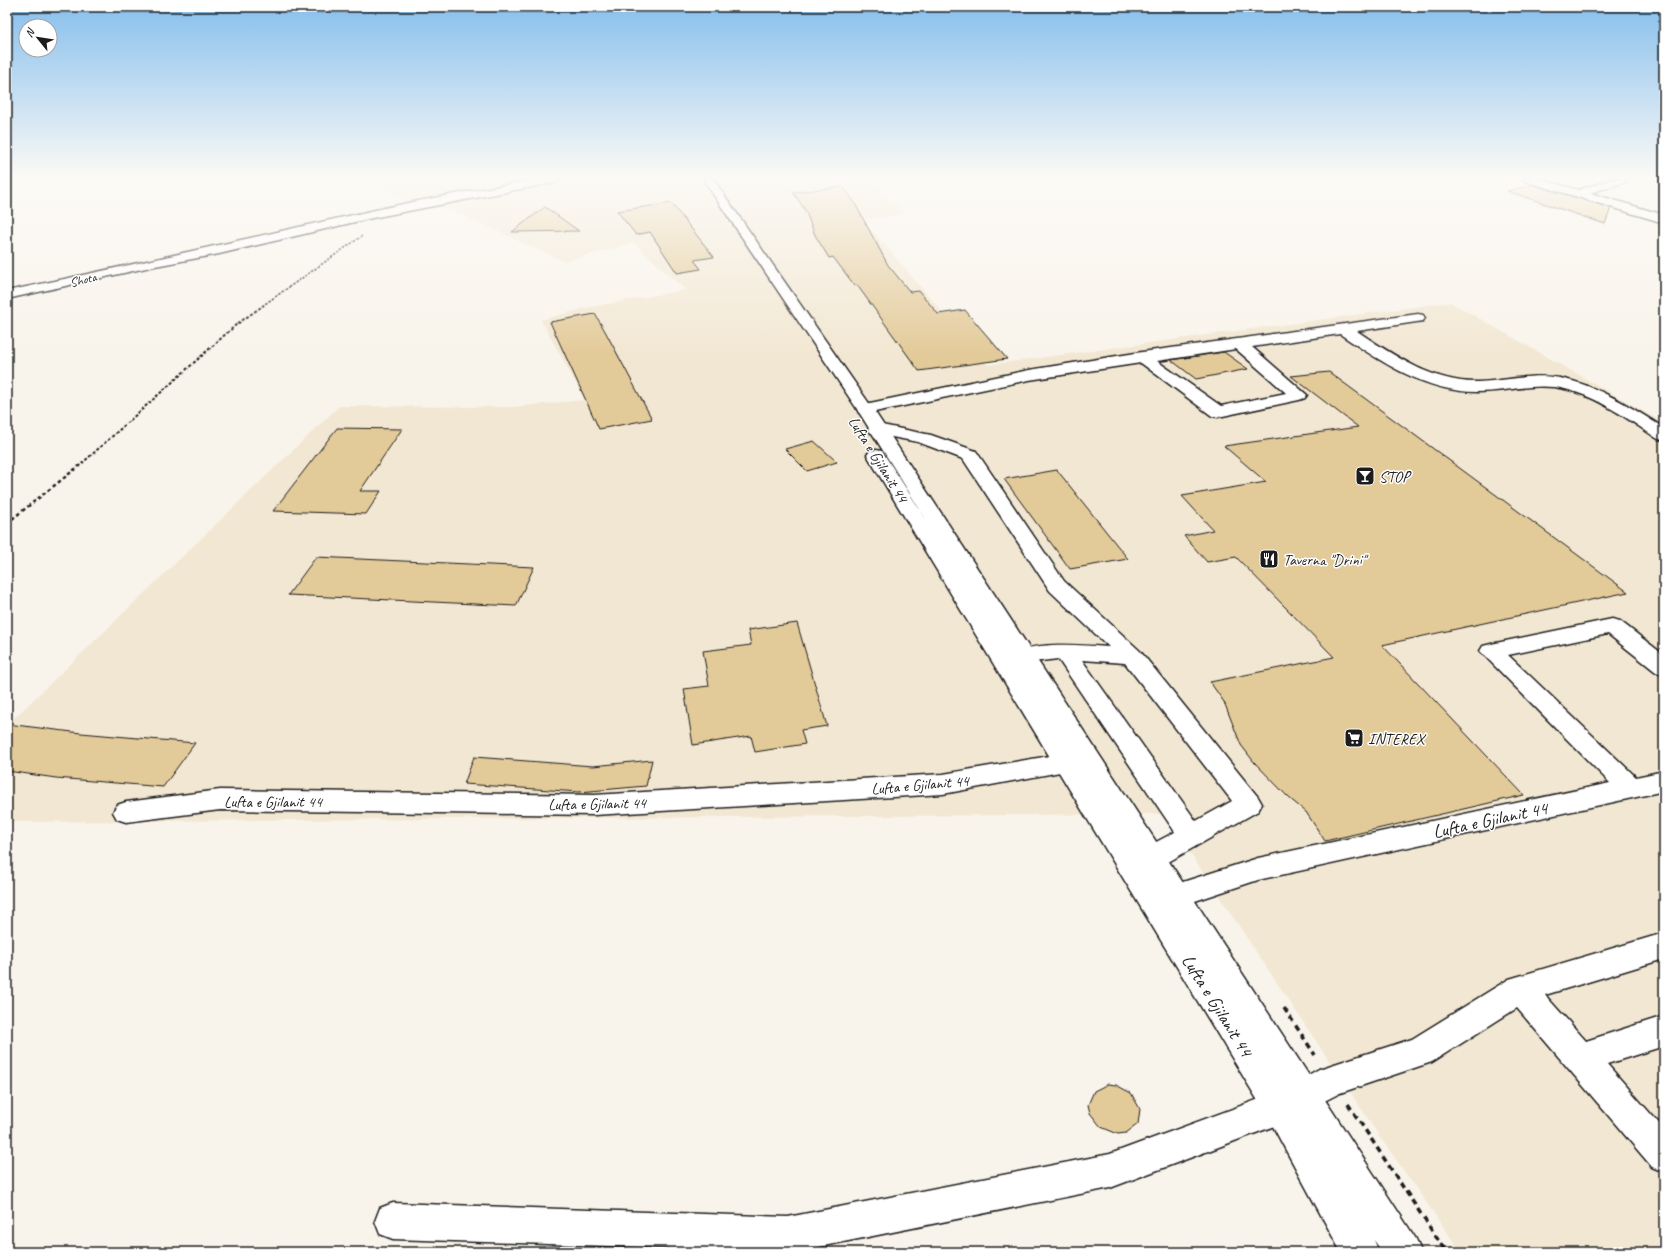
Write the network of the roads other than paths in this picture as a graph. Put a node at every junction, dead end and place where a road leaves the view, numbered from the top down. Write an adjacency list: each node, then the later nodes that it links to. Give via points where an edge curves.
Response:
1 (271, 238): 4 (main road, Shota)
2 (737, 238): 16 (main road, Lufta e Gjilanit 44, via 766,278)
3 (748, 238): 9 (main road)
4 (7, 295)
5 (1418, 318): 6 (main road)
6 (1343, 329): 7 (main road); 11 (main road, via 1412,371 1441,383 1476,387 1545,380 1570,385 1592,392)
7 (1238, 343): 8 (main road); 8 (main road, via 1299,395 1218,412)
8 (1142, 358): 9 (main road, via 1029,375)
9 (865, 409): 10 (main road)
10 (877, 429): 13 (main road); 14 (main road, via 951,446 970,455 1057,586)
11 (1664, 435)
12 (1064, 651): 13 (main road); 14 (main road); 20 (main road)
13 (1024, 656): 21 (main road)
14 (1132, 656): 20 (main road, via 1249,804)
15 (1664, 667): 18 (main road, via 1612,626 1491,651)
16 (1067, 762): 19 (main road, Lufta e Gjilanit 44, via 943,784 594,805 220,800); 27 (main road, Lufta e Gjilanit 44)
17 (1664, 781): 18 (main road, Lufta e Gjilanit 44)
18 (1631, 788): 22 (main road, Lufta e Gjilanit 44, via 1258,869)
19 (126, 812)
20 (1192, 836): 21 (main road)
21 (1153, 857): 22 (main road)
22 (1177, 895): 27 (main road)
23 (1664, 946): 24 (main road)
24 (1520, 989): 26 (main road); 27 (main road, via 1421,1052 1332,1080)
25 (1664, 1031): 26 (main road)
26 (1580, 1058): 28 (main road)
27 (1292, 1101): 29 (main road, via 1110,1171 788,1235); 30 (main road, Lufta e Gjilanit 44); 31 (main road)
28 (1664, 1155)
29 (393, 1221)
30 (1361, 1252)
31 (1403, 1252)

